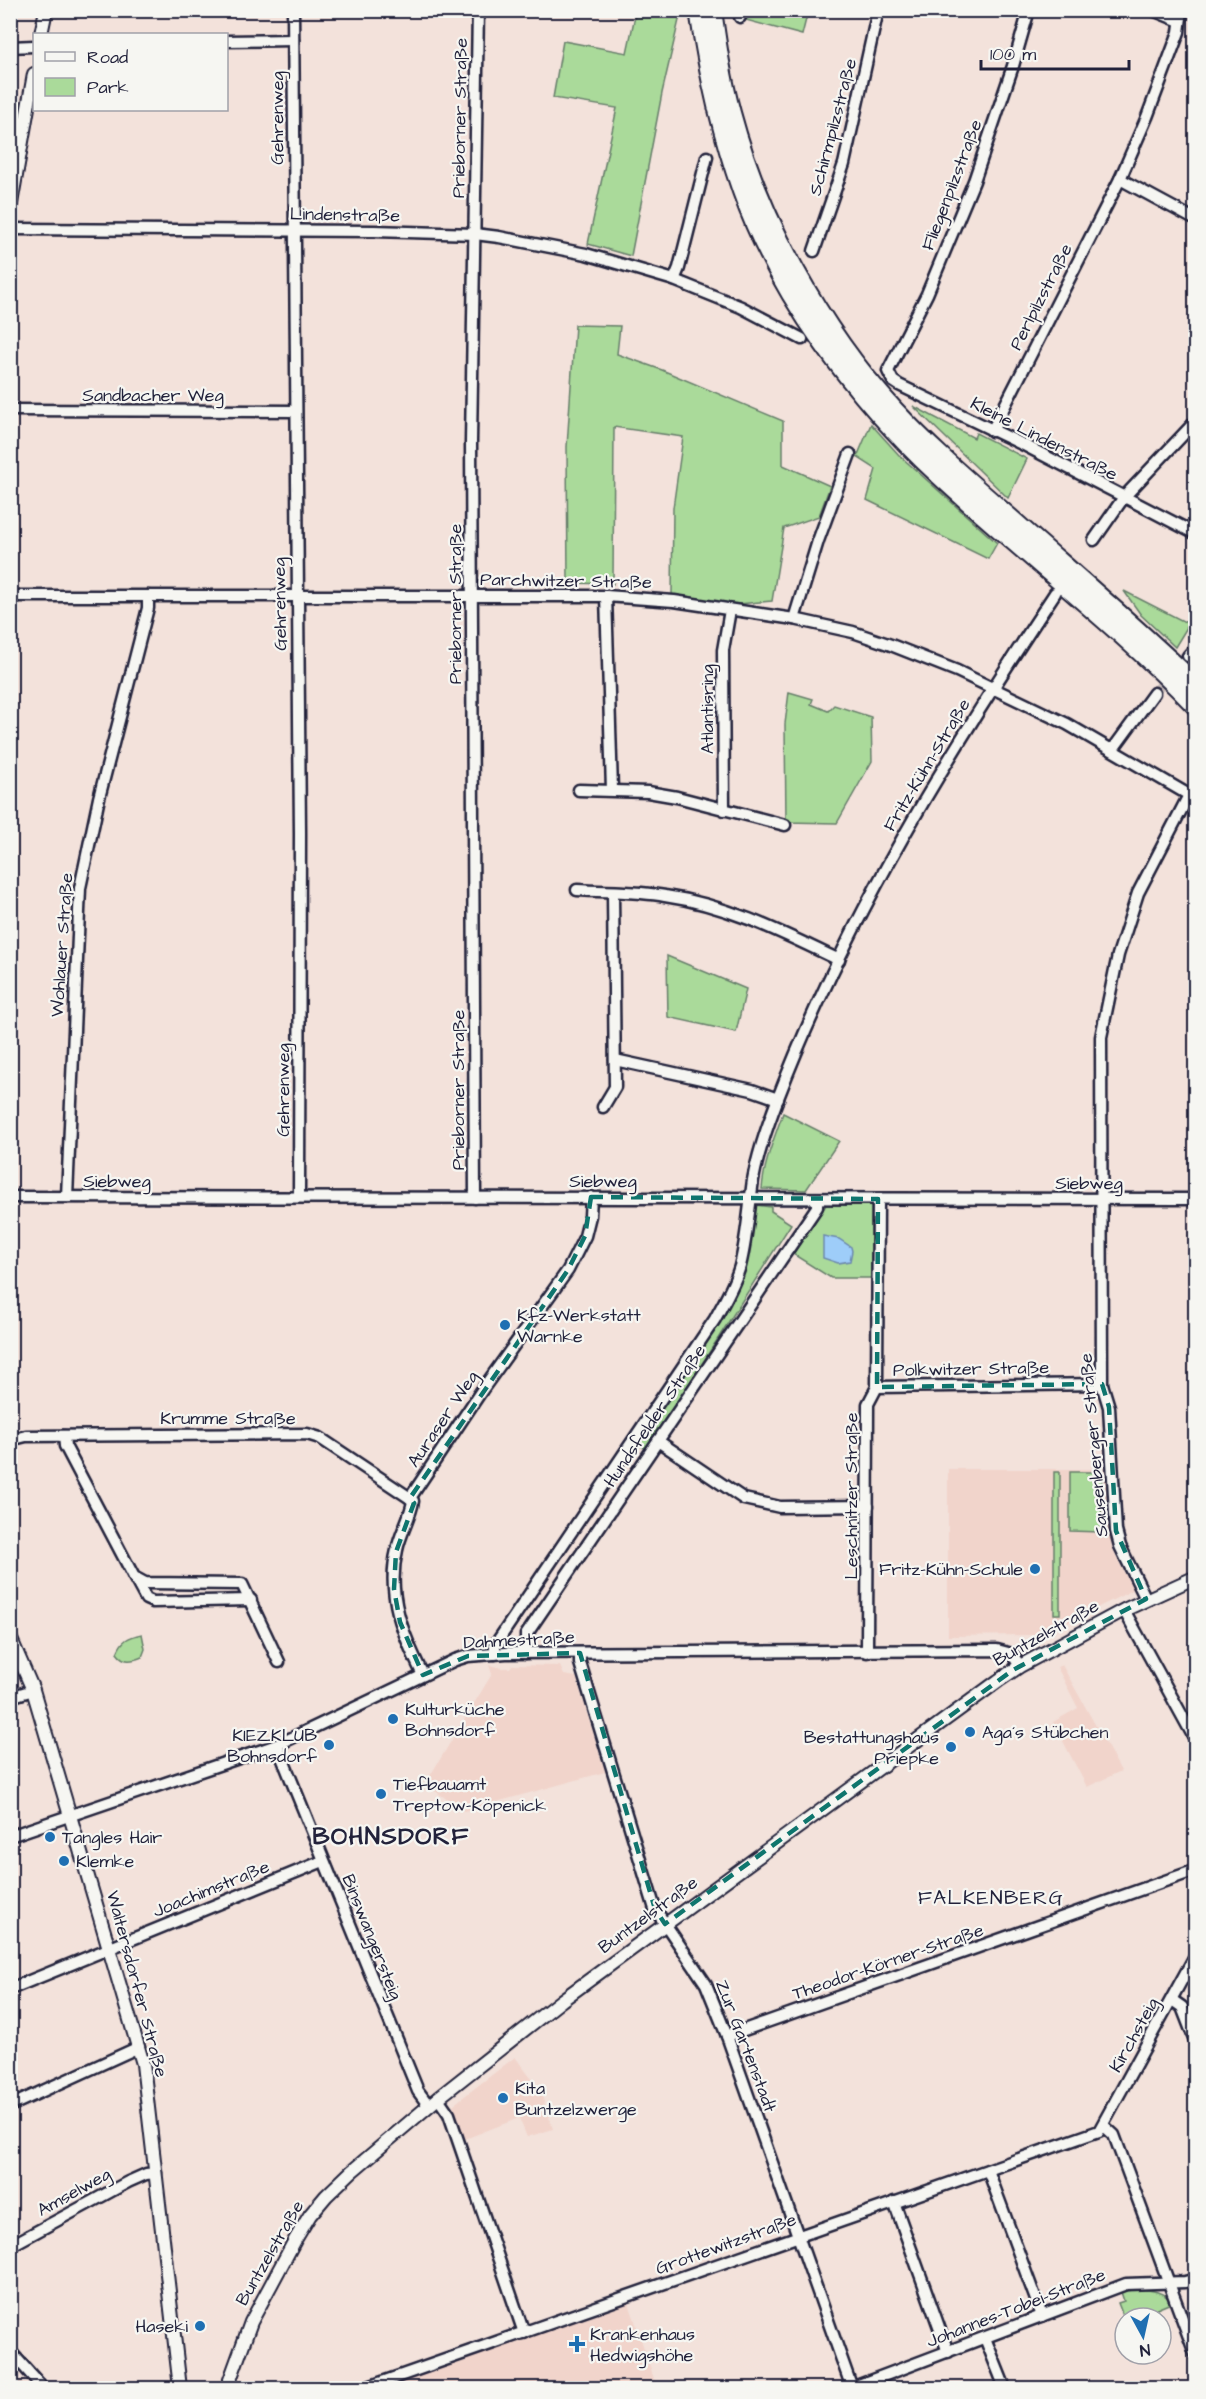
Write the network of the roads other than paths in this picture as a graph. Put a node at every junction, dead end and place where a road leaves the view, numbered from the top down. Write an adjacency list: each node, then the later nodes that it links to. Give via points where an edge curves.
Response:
1 (46, 10): 10 (street)
2 (293, 10): 11 (street, Gehrenweg)
3 (478, 10): 22 (street, Prieborner Straße)
4 (699, 10): 46 (highway, via 708,70 742,193 789,288 844,373 939,475)
5 (712, 10): 43 (highway, via 731,113 747,165 787,255 833,332 893,409 949,465)
6 (878, 10): 23 (street, Schirmpilzstraße, via 844,164)
7 (1029, 10): 26 (street, Fliegenpilzstraße, via 974,181 927,294)
8 (1153, 10): 9 (street)
9 (1181, 16): 17 (street, Perlpilzstraße, via 1179,32 1151,107)
10 (41, 33)
11 (293, 40): 12 (street); 21 (street, Gehrenweg)
12 (228, 42)
13 (33, 46): 14 (street)
14 (10, 47)
15 (33, 80): 18 (street)
16 (706, 157): 24 (street)
17 (1120, 179): 19 (street); 30 (street, Perlpilzstraße)
18 (10, 209)
19 (1196, 220)
20 (10, 229): 21 (street, Lindenstraße)
21 (294, 231): 22 (street, Lindenstraße); 28 (street, Gehrenweg)
22 (475, 234): 24 (street, Lindenstraße, via 586,254); 39 (street, Prieborner Straße)
23 (814, 251)
24 (674, 280): 25 (street, Lindenstraße, via 741,307)
25 (802, 339)
26 (889, 365): 30 (street, Kleine Lindenstraße, via 890,376 899,385)
27 (10, 410): 28 (street, Sandbacher Weg)
28 (295, 411): 38 (street, Gehrenweg)
29 (1196, 421): 32 (street)
30 (992, 431): 32 (street, Kleine Lindenstraße)
31 (850, 454): 42 (street)
32 (1124, 497): 33 (street, Kleine Lindenstraße); 34 (street)
33 (1196, 534)
34 (1094, 540)
35 (1055, 593): 44 (street, Fritz-Kühn-Straße)
36 (10, 596): 37 (street, Parchwitzer Straße)
37 (148, 596): 38 (street, Parchwitzer Straße); 60 (street, Wohlauer Straße, via 81,880)
38 (296, 596): 39 (street, Parchwitzer Straße); 61 (street, Gehrenweg)
39 (472, 596): 40 (street, Parchwitzer Straße); 63 (street, Prieborner Straße)
40 (606, 596): 41 (street, Parchwitzer Straße); 49 (street)
41 (730, 610): 42 (street, Parchwitzer Straße); 51 (street, Atlantisring, via 723,650)
42 (794, 619): 44 (street, Parchwitzer Straße, via 872,639)
43 (1196, 685)
44 (992, 687): 47 (street, Parchwitzer Straße); 55 (street, Fritz-Kühn-Straße, via 916,812)
45 (1154, 693): 47 (street)
46 (1196, 706)
47 (1113, 749): 50 (street, Parchwitzer Straße)
48 (579, 790): 49 (street)
49 (612, 790): 51 (street, via 677,797)
50 (1192, 797): 67 (street, Sausenberger Straße, via 1138,893 1118,955 1101,1036)
51 (724, 810): 52 (street)
52 (785, 825)
53 (577, 890): 54 (street)
54 (613, 892): 55 (street, via 666,896 741,915); 56 (street)
55 (839, 960): 57 (street, Fritz-Kühn-Straße)
56 (615, 1060): 57 (street); 58 (street, via 615,1087)
57 (778, 1099): 64 (street, Fritz-Kühn-Straße, via 758,1159)
58 (603, 1107)
59 (10, 1197): 60 (street, Siebweg)
60 (67, 1197): 61 (street, Siebweg)
61 (299, 1197): 63 (street, Siebweg)
62 (591, 1197): 63 (street, Siebweg); 64 (street, Siebweg); 74 (street, Auraser Weg, via 587,1230 568,1270)
63 (474, 1198)
64 (751, 1199): 65 (street, Siebweg); 85 (street, Hundsfelder Straße, via 740,1266 715,1319 495,1645)
65 (817, 1199): 66 (street, Siebweg); 73 (street, Hundsfelder Straße, via 817,1207)
66 (878, 1199): 67 (street, Siebweg); 70 (street, Leschnitzer Straße)
67 (1101, 1199): 68 (street, Siebweg); 69 (street, Sausenberger Straße)
68 (1196, 1199)
69 (1102, 1384): 70 (street, Polkwitzer Straße); 78 (street, Sausenberger Straße, via 1109,1407 1116,1531)
70 (877, 1387): 75 (street, Leschnitzer Straße, via 868,1404)
71 (64, 1436): 72 (street, Krumme Straße); 74 (street, Krumme Straße, via 307,1434 320,1438); 76 (street, via 65,1446)
72 (10, 1440)
73 (658, 1440): 75 (street, via 744,1499 780,1507); 83 (street, Hundsfelder Straße, via 526,1635)
74 (410, 1498): 88 (street, Auraser Weg, via 412,1507 396,1552 394,1589 400,1622)
75 (868, 1506): 82 (street, Leschnitzer Straße)
76 (134, 1576): 79 (street, via 145,1583 235,1582 242,1584); 79 (street, via 146,1599 153,1602)
77 (1196, 1577): 78 (street, Buntzelstraße)
78 (1146, 1599): 80 (street, Buntzelstraße)
79 (251, 1600): 86 (street)
80 (1124, 1610): 87 (street, Buntzelstraße); 91 (street)
81 (10, 1637): 89 (street, Waltersdorfer Straße)
82 (867, 1652): 84 (street, Dahmestraße); 87 (street, Dahmestraße, via 997,1650 1012,1654)
83 (526, 1653): 84 (street, Dahmestraße); 85 (street, Dahmestraße)
84 (580, 1653): 97 (street, Zur Gartenstadt, via 580,1664 655,1909)
85 (495, 1654): 88 (street, Dahmestraße, via 468,1656)
86 (279, 1662)
87 (1020, 1666): 97 (street, Buntzelstraße)
88 (423, 1675): 92 (street, Dahmestraße)
89 (33, 1690): 90 (street); 93 (street, Waltersdorfer Straße)
90 (10, 1697)
91 (1196, 1741)
92 (277, 1745): 93 (street, Dahmestraße); 95 (street, Binswangersteig)
93 (71, 1815): 94 (street, Dahmestraße); 98 (street, Waltersdorfer Straße)
94 (10, 1836)
95 (323, 1861): 98 (street, Joachimstraße); 105 (street, Binswangersteig, via 418,2091)
96 (1196, 1870): 102 (street, Theodor-Körner-Straße)
97 (665, 1924): 102 (street, Zur Gartenstadt, via 706,1984); 105 (street, Buntzelstraße)
98 (110, 1948): 100 (street, Joachimstraße); 104 (street, Waltersdorfer Straße)
99 (1196, 1954): 101 (street, Kirchsteig)
100 (10, 1989)
101 (1172, 2000): 103 (street, via 1182,2007); 107 (street, Kirchsteig)
102 (727, 2036): 111 (street, Zur Gartenstadt)
103 (1196, 2043)
104 (139, 2047): 106 (street); 109 (street, Waltersdorfer Straße)
105 (434, 2102): 116 (street, Binswangersteig, via 449,2114); 123 (street, Buntzelstraße, via 351,2172 310,2215 251,2322)
106 (10, 2106)
107 (1101, 2128): 108 (street, Grottewitzstraße); 114 (street, via 1114,2136)
108 (988, 2170): 110 (street, Grottewitzstraße); 115 (street)
109 (156, 2173): 112 (street, Amselweg, via 128,2181); 122 (street, Waltersdorfer Straße)
110 (894, 2202): 111 (street, Grottewitzstraße); 119 (street)
111 (798, 2236): 116 (street, Grottewitzstraße); 125 (street, Zur Gartenstadt)
112 (10, 2246)
113 (1196, 2279): 114 (street, Johannes-Tobei-Straße)
114 (1169, 2282): 115 (street, Johannes-Tobei-Straße, via 1126,2284); 120 (street)
115 (1042, 2316): 117 (street, Johannes-Tobei-Straße)
116 (524, 2333): 124 (street, Grottewitzstraße)
117 (986, 2338): 119 (street, Johannes-Tobei-Straße); 126 (street)
118 (10, 2351): 121 (street)
119 (948, 2352): 125 (street, Johannes-Tobei-Straße)
120 (1196, 2356)
121 (43, 2388)
122 (180, 2388)
123 (227, 2388)
124 (365, 2388)
125 (851, 2388)
126 (1005, 2388)

